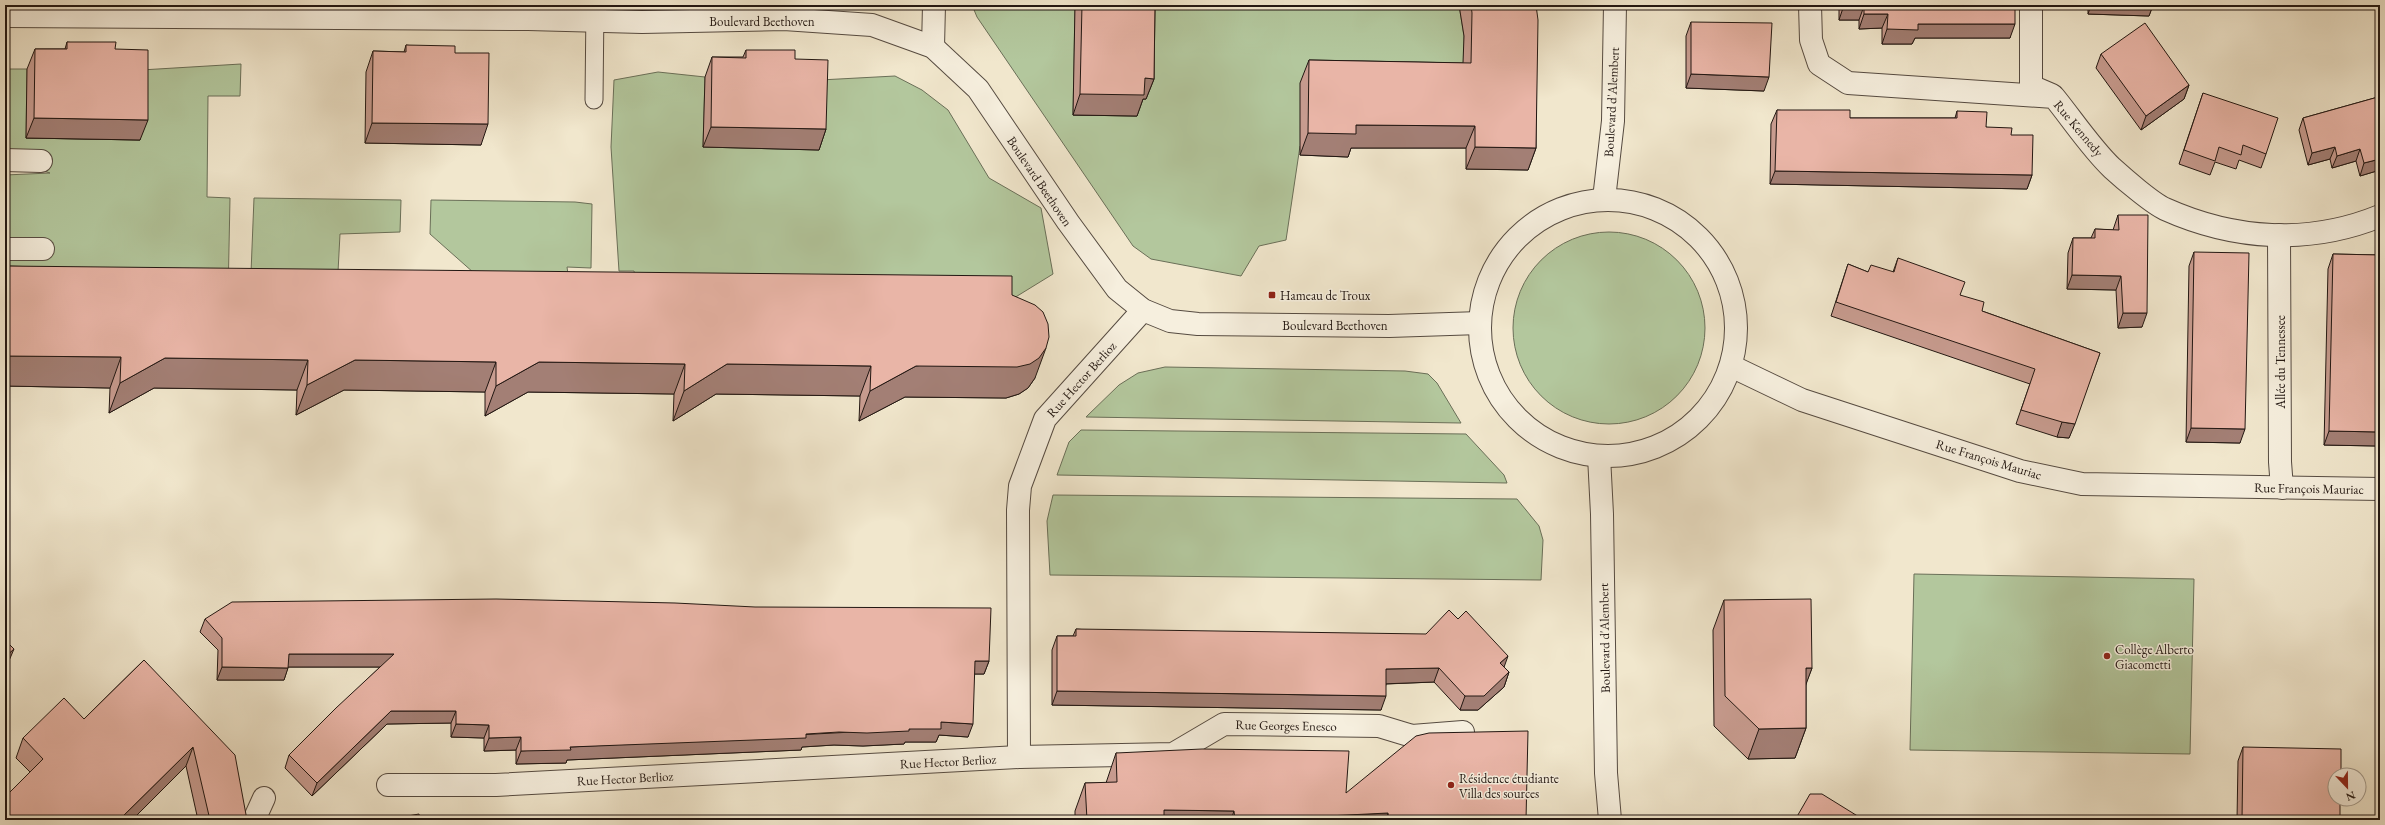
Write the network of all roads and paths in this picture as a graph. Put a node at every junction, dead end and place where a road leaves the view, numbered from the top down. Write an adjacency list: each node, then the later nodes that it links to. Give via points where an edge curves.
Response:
1 (934, 5): 7 (street)
2 (1615, 5): 12 (street, Boulevard d'Alembert, via 1613,121)
3 (1810, 5): 8 (street, Rue Kennedy, via 1811,40 1819,64 1848,83)
4 (2031, 5): 8 (street, via 2031,86)
5 (595, 13): 6 (street, Boulevard Beethoven); 7 (street, Boulevard Beethoven, via 642,22 784,19 872,25); 9 (lane)
6 (5, 16)
7 (933, 47): 17 (street, Boulevard Beethoven, via 978,89 1117,289)
8 (2054, 97): 14 (street, Rue Kennedy, via 2111,167 2163,208 2226,231)
9 (594, 100)
10 (5, 160): 11 (street)
11 (42, 161)
12 (1604, 199): 18 (street, via 1566,206 1532,224 1505,252 1487,285); 19 (street, via 1644,204 1657,210 1681,222 1711,250 1730,286 1737,325)
13 (2380, 216): 14 (street, Rue Kennedy, via 2354,227 2289,237)
14 (2279, 235): 21 (street, Allée du Tennessee)
15 (5, 249): 16 (street)
16 (43, 249)
17 (1143, 310): 18 (street, Boulevard Beethoven, via 1170,321 1198,324 1389,326); 24 (street, Rue Hector Berlioz, via 1045,419 1020,486)
18 (1480, 323): 20 (street, via 1484,362 1500,398 1526,428 1560,448)
19 (1731, 366): 20 (street, via 1712,404 1681,434 1642,452); 21 (street, Rue François Mauriac, via 1802,400 2020,471 2082,484)
20 (1599, 456): 28 (street, Boulevard d'Alembert, via 1606,774)
21 (2282, 488): 22 (street, Rue François Mauriac)
22 (2380, 489)
23 (1463, 732): 24 (street, Rue Georges Enesco, via 1412,736 1379,726 1224,724 1173,754)
24 (1019, 757): 25 (street, Rue Hector Berlioz, via 496,785)
25 (388, 785)
26 (264, 798): 27 (street)
27 (254, 820)
28 (1610, 820)

